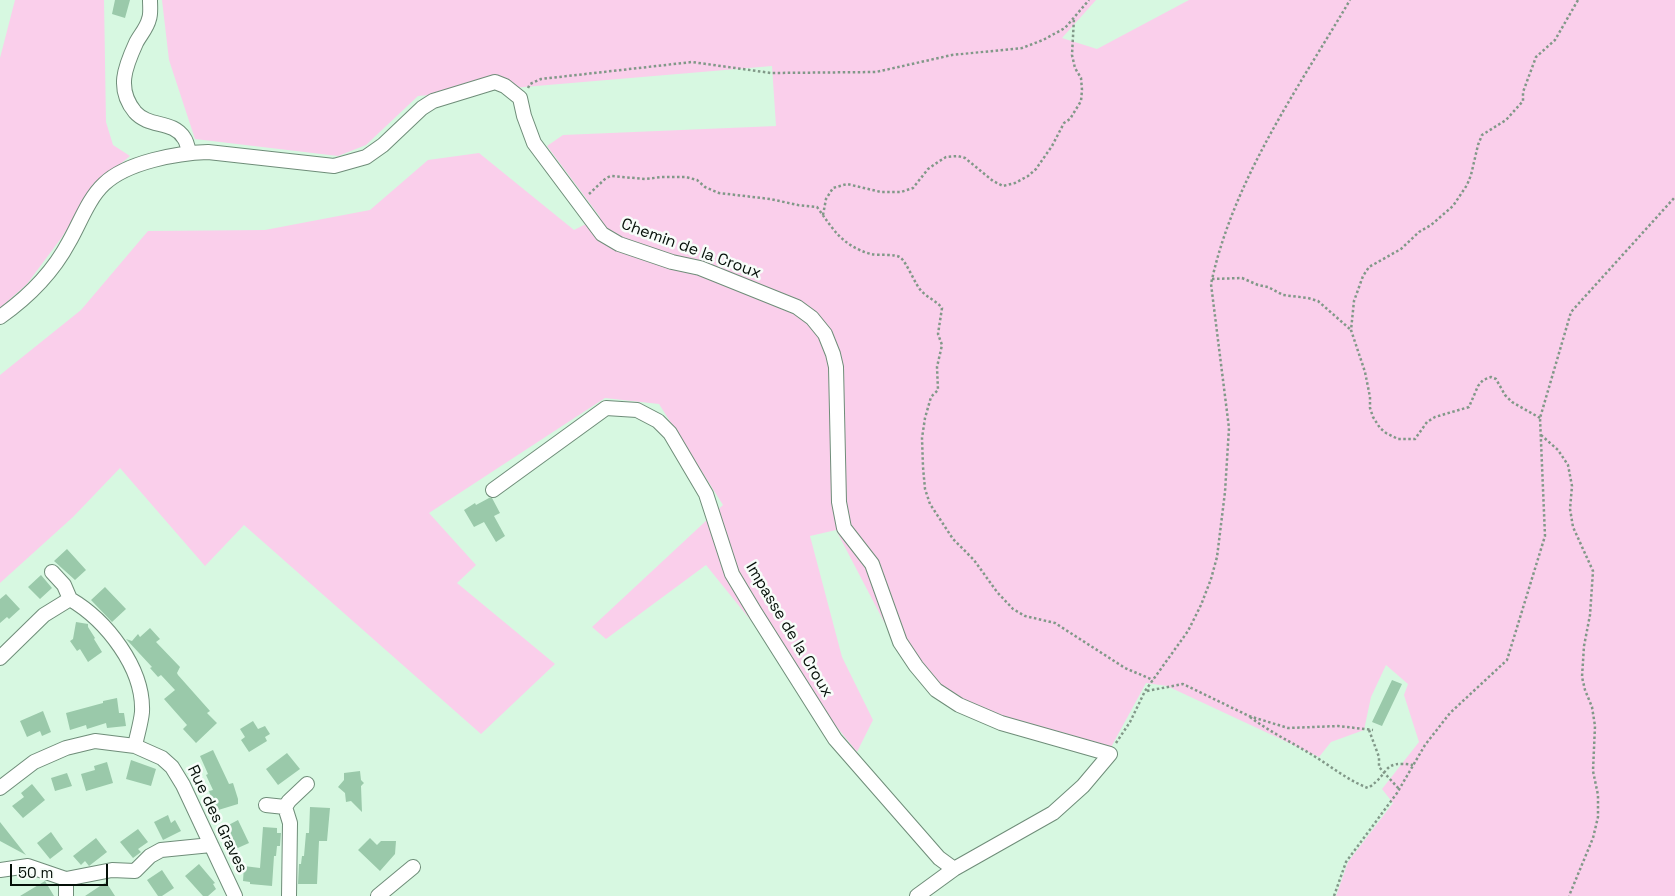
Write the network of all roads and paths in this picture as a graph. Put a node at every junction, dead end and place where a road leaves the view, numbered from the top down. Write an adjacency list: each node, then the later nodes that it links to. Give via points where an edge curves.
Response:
1 (150, 0): 7 (street, via 150,18 136,42 124,75 123,90 127,101 141,118 178,130)
2 (1089, 0): 5 (path)
3 (1350, 0): 11 (path, via 1269,136 1244,185)
4 (1578, 0): 13 (path, via 1555,40 1536,57 1523,92 1523,101 1506,120 1482,135 1467,185 1453,206 1401,249 1369,267 1354,302)
5 (1074, 18): 6 (path, via 1065,28 1022,48 952,55 876,72 771,73 692,62 541,79 530,84); 10 (path, via 1072,55 1081,78 1081,101 1028,176 1003,186 965,158 946,157 928,169 913,188 901,192 881,192 848,184 833,188 826,199)
6 (520, 98): 7 (street, via 506,86 495,82 441,98 422,108 366,157 334,166 208,152); 9 (street, Chemin de la Croux, via 534,142)
7 (190, 153): 12 (street, via 132,166 104,184 43,279)
8 (1675, 197): 14 (path, via 1571,312)
9 (582, 208): 10 (path, via 590,192 611,176 645,179 662,176 697,180 720,193 817,207); 24 (street, Chemin de la Croux, via 602,234 619,244 700,268 797,307 812,318 830,343 836,367 839,502 844,528 872,564 900,642 916,666 936,690 959,705 1001,723)
10 (823, 216): 20 (path, via 834,232 856,248 871,254 901,258 920,290 942,308 938,334 942,346 937,367 938,390 931,397 922,438 925,489 940,520 1013,609 1024,616 1055,623 1125,668)
11 (1212, 279): 13 (path, via 1242,278 1283,295 1318,301); 20 (path, via 1229,428 1217,557 1201,605 1188,631)
12 (0, 317)
13 (1351, 330): 14 (path, via 1365,372 1373,417 1380,428 1398,439 1416,439 1427,422 1466,409 1478,386 1491,377 1512,402)
14 (1540, 418): 15 (path)
15 (1541, 435): 25 (path, via 1545,536 1507,660 1450,713); 43 (path, via 1558,450 1568,465 1573,527 1593,571 1582,677 1595,726 1593,771 1598,816 1593,838)
16 (493, 490): 34 (street, Impasse de la Croux, via 606,408 636,410 658,421 670,432 706,494 732,574 835,739 939,858)
17 (52, 572): 18 (street, via 64,585)
18 (70, 599): 19 (street, via 44,615); 23 (street, via 84,607 115,640 131,664 139,686 142,712)
19 (0, 658)
20 (1153, 680): 21 (path)
21 (1145, 691): 22 (path, via 1183,684); 24 (path)
22 (1249, 716): 26 (path, via 1356,784 1368,788); 26 (path, via 1288,728 1338,726 1371,730 1379,767)
23 (135, 746): 28 (street, Rue des Graves, via 95,741 66,748 34,762); 32 (street, Rue des Graves, via 162,758 172,767)
24 (1110, 754): 34 (street, via 1054,813)
25 (1413, 765): 26 (path, via 1398,763 1389,766); 29 (path)
26 (1385, 772): 29 (path)
27 (307, 784): 31 (street)
28 (0, 788)
29 (1399, 789): 42 (path, via 1346,862)
30 (266, 805): 31 (street)
31 (285, 807): 39 (street, via 290,823)
32 (211, 845): 36 (street, via 161,850 135,871 112,870); 38 (street, Rue des Graves)
33 (413, 866): 40 (street)
34 (954, 869): 41 (street)
35 (0, 870): 36 (street, via 28,866)
36 (66, 879): 37 (street)
37 (66, 896)
38 (235, 896)
39 (289, 896)
40 (378, 896)
41 (917, 896)
42 (1334, 896)
43 (1569, 896)

